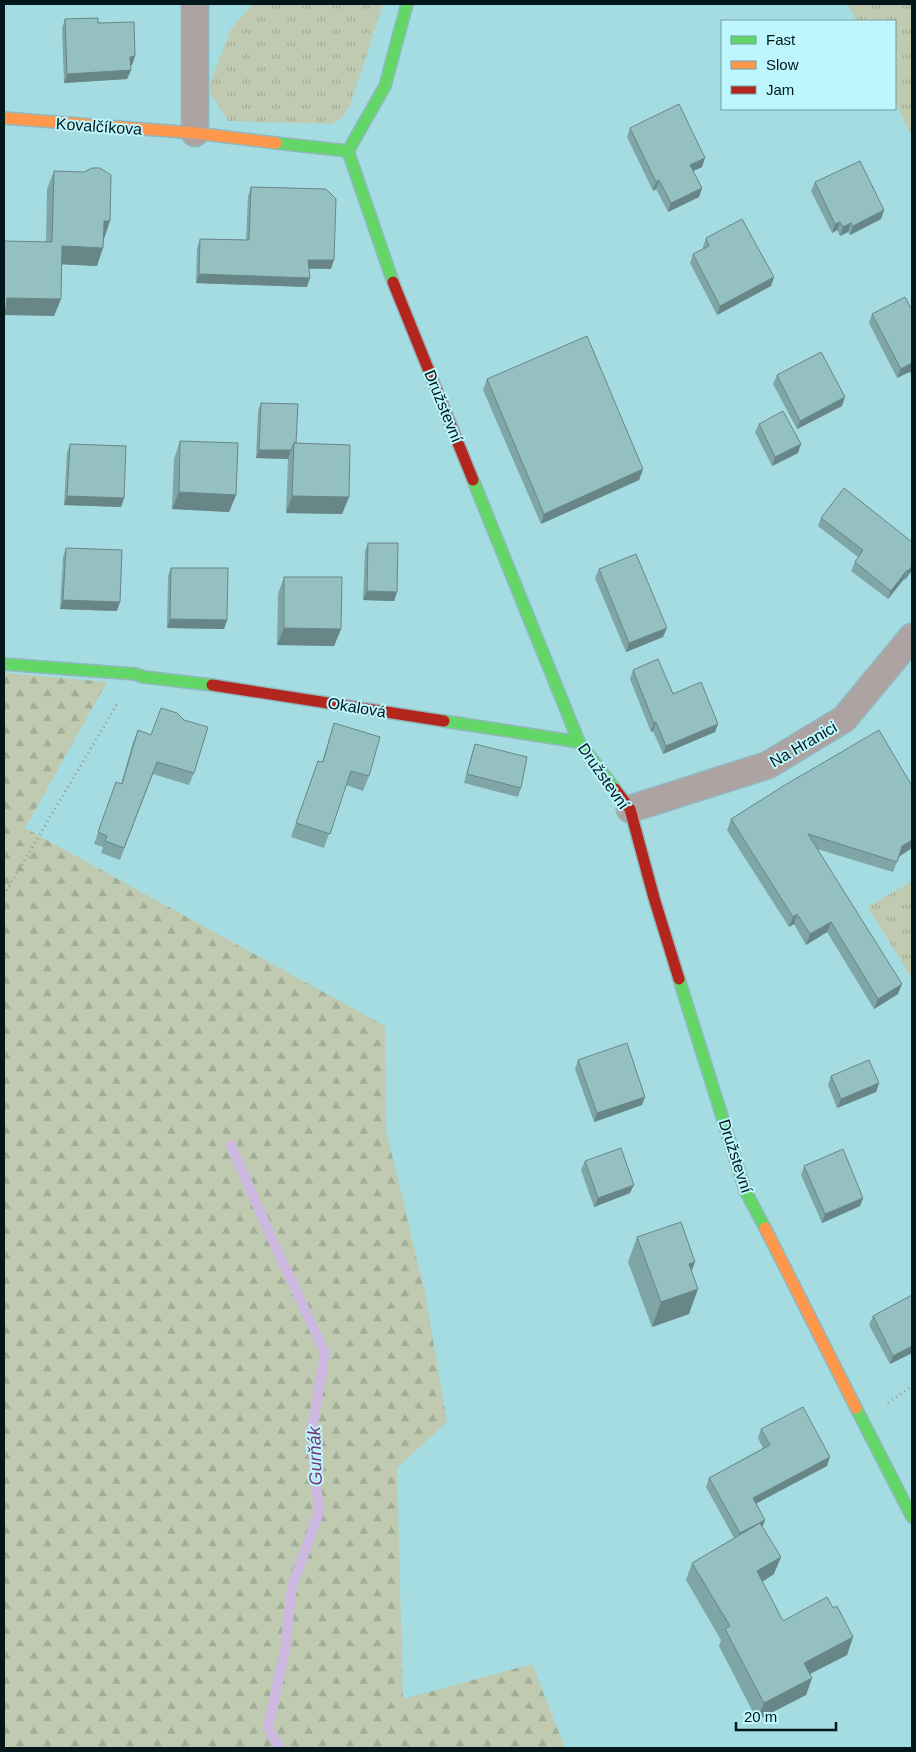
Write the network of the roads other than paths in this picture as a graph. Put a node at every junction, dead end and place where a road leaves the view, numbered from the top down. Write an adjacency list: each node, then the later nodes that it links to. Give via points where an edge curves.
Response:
1 (195, 4): 4 (street)
2 (408, 4): 5 (street, via 384,86)
3 (4, 118): 4 (street, Kovalčíkova)
4 (195, 133): 5 (street, Kovalčíkova)
5 (348, 151): 8 (street, Družstevní, via 387,266)
6 (912, 637): 9 (street, Na Hranici, via 844,720 768,765)
7 (4, 664): 8 (street, Okalová, via 135,674)
8 (579, 742): 9 (street, Družstevní)
9 (630, 810): 10 (street, Družstevní, via 654,898 745,1190)
10 (912, 1517)

